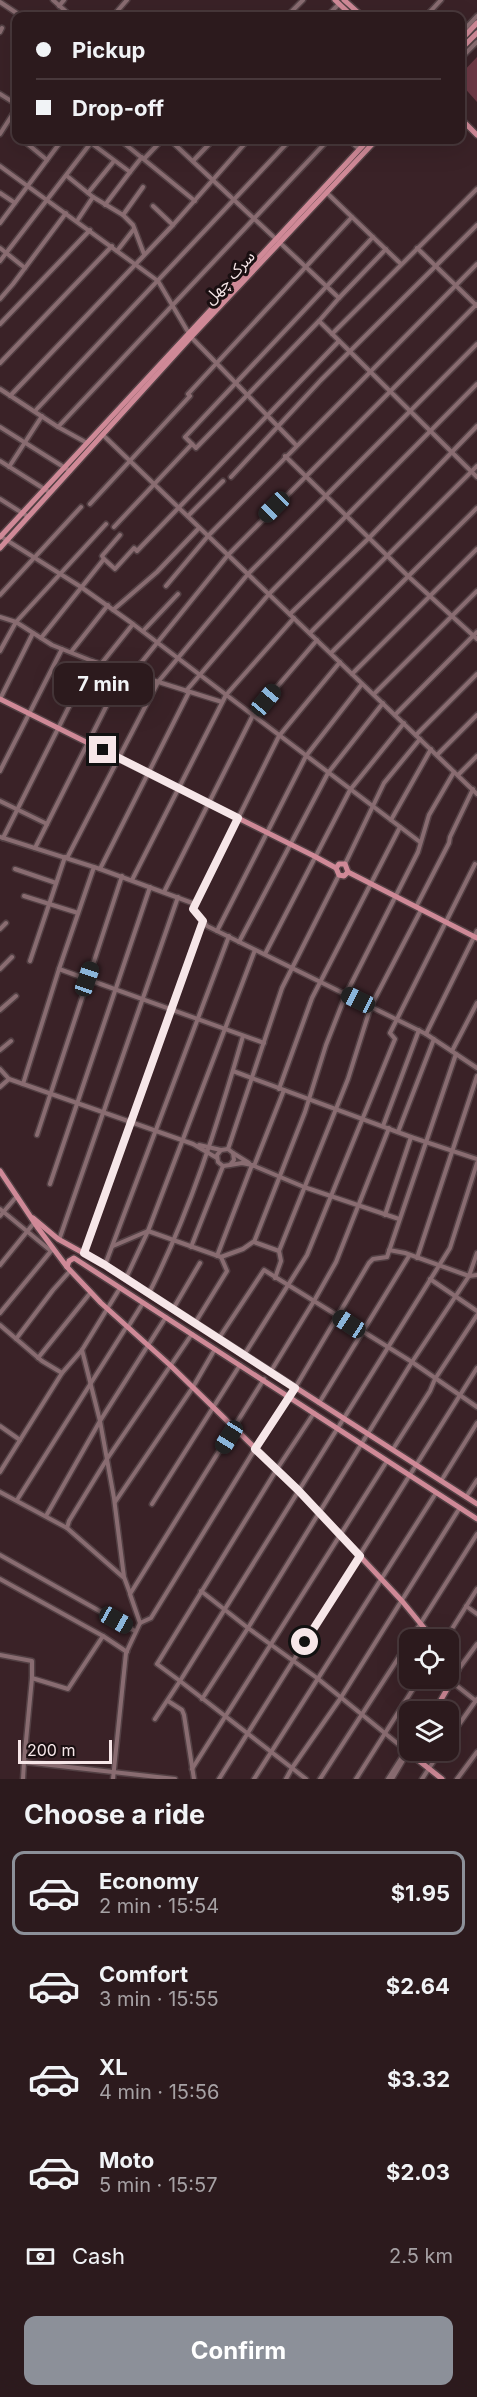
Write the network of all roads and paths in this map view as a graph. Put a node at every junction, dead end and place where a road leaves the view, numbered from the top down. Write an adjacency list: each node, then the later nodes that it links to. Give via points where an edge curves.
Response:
1 (53, 0): 8 (street)
2 (64, 0): 8 (street)
3 (127, 0): 11 (street)
4 (303, 0): 12 (street)
5 (441, 0): 14 (street)
6 (339, 1): 13 (main road)
7 (0, 2): 9 (street)
8 (59, 6): 10 (street)
9 (15, 12)
10 (66, 12)
11 (116, 12)
12 (292, 12)
13 (356, 12)
14 (430, 12)
15 (477, 16): 17 (street)
16 (477, 23): 19 (main road)
17 (465, 28)
18 (477, 33): 21 (main road)
19 (465, 36)
20 (477, 42): 22 (street)
21 (465, 45)
22 (465, 54)
23 (12, 115): 25 (street)
24 (465, 123): 26 (main road)
25 (0, 134)
26 (477, 135)
27 (28, 144): 43 (street)
28 (59, 144): 43 (street)
29 (87, 144): 48 (street)
30 (95, 144): 44 (street)
31 (125, 144): 42 (street)
32 (158, 144): 42 (street)
33 (174, 144): 45 (street)
34 (209, 144): 45 (street)
35 (244, 144): 49 (street)
36 (286, 144): 58 (street)
37 (324, 144): 66 (street)
38 (353, 144): 41 (street)
39 (365, 144): 41 (main road)
40 (371, 144): 41 (main road, سرک چهل)
41 (361, 151): 54 (main road, سرک چهل); 74 (main road)
42 (143, 158): 47 (street); 59 (street)
43 (47, 160): 50 (street)
44 (114, 160): 47 (street); 55 (street)
45 (193, 161): 49 (street)
46 (0, 166): 50 (street)
47 (129, 172): 61 (street)
48 (67, 176): 55 (street); 57 (street)
49 (213, 180): 58 (street); 59 (street)
50 (28, 186): 57 (street); 60 (street)
51 (143, 187): 64 (street)
52 (477, 189): 77 (street)
53 (0, 192): 60 (street)
54 (326, 192): 65 (street); 74 (main road, سرک چهل)
55 (88, 193): 56 (street)
56 (93, 197): 61 (street); 68 (street)
57 (48, 200): 63 (street); 80 (street)
58 (235, 200): 66 (street); 89 (street)
59 (195, 201): 69 (street)
60 (15, 204): 67 (street)
61 (105, 205): 64 (street)
62 (153, 206): 69 (street)
63 (66, 213): 68 (street); 88 (street)
64 (123, 215): 71 (street)
65 (352, 217): 73 (street); 87 (street)
66 (256, 219): 74 (street); 94 (street)
67 (1, 220)
68 (77, 221): 72 (street)
69 (173, 225): 81 (street)
70 (477, 225): 86 (street)
71 (134, 229): 79 (street); 81 (street)
72 (90, 230): 75 (street); 97 (street)
73 (373, 237): 78 (street); 90 (street)
74 (278, 240): 87 (street); 99 (main road, سرک چهل)
75 (112, 246): 79 (street); 103 (street)
76 (0, 248): 80 (street)
77 (417, 248): 84 (street); 86 (street)
78 (386, 249): 84 (street); 92 (street)
79 (117, 250): 83 (street)
80 (7, 253): 82 (street); 88 (street)
81 (144, 254): 83 (street)
82 (0, 261)
83 (135, 263): 89 (street); 110 (street)
84 (401, 264): 98 (street)
85 (477, 264): 91 (street)
86 (435, 266): 91 (street); 102 (street)
87 (307, 267): 90 (street); 104 (street)
88 (25, 268): 93 (street)
89 (158, 281): 94 (street); 112 (street)
90 (327, 286): 92 (street); 106 (street)
91 (455, 286): 95 (street); 105 (street)
92 (339, 298): 96 (street)
93 (0, 299)
94 (173, 305): 99 (street); 118 (street)
95 (476, 305): 108 (street)
96 (318, 321): 98 (street); 111 (street)
97 (0, 324)
98 (332, 334): 100 (street)
99 (189, 335): 104 (street); 121 (main road, سرک چهل); 123 (main road)
100 (339, 341): 102 (street); 115 (street)
101 (477, 344): 113 (street)
102 (350, 352): 105 (street); 119 (street)
103 (0, 363)
104 (215, 363): 106 (street); 130 (street)
105 (370, 372): 108 (street); 125 (street)
106 (235, 384): 111 (street); 124 (street, via 185,437)
107 (477, 384): 120 (street)
108 (390, 391): 113 (street); 136 (street)
109 (1, 392): 110 (street)
110 (10, 396): 112 (street)
111 (247, 396): 115 (street); 124 (street, via 196,448)
112 (35, 411): 114 (street)
113 (410, 411): 120 (street); 143 (street)
114 (42, 416): 118 (street); 122 (street)
115 (268, 416): 119 (street); 147 (street)
116 (0, 426): 122 (street)
117 (477, 426): 127 (street)
118 (58, 427): 123 (street)
119 (278, 427): 125 (street); 137 (street)
120 (430, 431): 127 (street); 152 (street)
121 (104, 436): 126 (main road, سرک چهل); 130 (street)
122 (25, 442): 132 (street); 133 (street)
123 (86, 442): 126 (street); 133 (main road)
124 (192, 444): 140 (street)
125 (296, 445): 128 (street)
126 (93, 447): 134 (main road, سرک چهل)
127 (452, 452): 135 (street); 159 (street)
128 (285, 456): 136 (street); 157 (street)
129 (0, 461): 132 (street)
130 (131, 461): 140 (street); 145 (street)
131 (477, 466): 135 (street)
132 (9, 467): 141 (street)
133 (63, 467): 134 (street); 141 (main road)
134 (70, 471): 142 (main road, سرک چهل)
135 (472, 472): 138 (street); 164 (street)
136 (306, 476): 143 (street); 163 (street)
137 (231, 477)
138 (477, 477)
139 (223, 481): 151 (street)
140 (154, 484): 147 (street); 154 (street)
141 (43, 488): 142 (street); 149 (main road)
142 (49, 492): 150 (main road, سرک چهل)
143 (326, 495): 152 (street); 168 (street)
144 (0, 499): 149 (street)
145 (90, 504)
146 (81, 507): 165 (street)
147 (178, 507): 151 (street); 166 (street, via 115,569)
148 (477, 508): 169 (street)
149 (21, 513): 150 (street); 158 (main road)
150 (27, 516): 160 (main road, سرک چهل)
151 (188, 516): 155 (street)
152 (346, 516): 159 (street); 175 (street)
153 (106, 524): 167 (street)
154 (114, 527)
155 (200, 528): 157 (street); 178 (street)
156 (120, 535): 166 (street, via 102,556)
157 (208, 536): 163 (street); 170 (street)
158 (0, 537): 160 (street)
159 (369, 538): 164 (street); 179 (street)
160 (6, 540): 161 (main road, سرک چهل); 165 (street)
161 (0, 548)
162 (477, 549): 176 (street)
163 (228, 555): 168 (street); 190 (street)
164 (387, 556): 169 (street); 186 (street)
165 (35, 557): 167 (street); 173 (street)
166 (105, 559): 171 (street)
167 (61, 574): 171 (street); 182 (street)
168 (248, 574): 175 (street); 195 (street)
169 (409, 578): 176 (street); 194 (street)
170 (166, 586)
171 (81, 587): 177 (street); 188 (street)
172 (477, 591): 180 (street)
173 (0, 594)
174 (178, 594): 184 (street)
175 (269, 594): 179 (street); 203 (street)
176 (430, 597): 180 (street); 201 (street)
177 (108, 606): 178 (street); 193 (street)
178 (113, 610): 183 (street)
179 (292, 616): 186 (street); 208 (street)
180 (452, 616): 187 (street); 207 (street)
181 (0, 617): 182 (street)
182 (16, 622): 185 (street); 192 (street)
183 (133, 624): 184 (street); 198 (street)
184 (143, 631): 190 (street)
185 (33, 633): 188 (street); 209 (street)
186 (310, 633): 189 (street)
187 (476, 636): 214 (street)
188 (41, 638): 191 (street)
189 (317, 640): 194 (street); 213 (street)
190 (158, 642): 195 (street); 200 (street)
191 (62, 649): 193 (street); 212 (street)
192 (0, 651)
193 (70, 652): 196 (street)
194 (331, 653): 197 (street)
195 (178, 658): 203 (street); 204 (street)
196 (92, 661): 198 (street); 217 (street)
197 (340, 662): 201 (street); 218 (street)
198 (101, 664): 199 (street)
199 (124, 671): 200 (street); 220 (street)
200 (132, 674): 204 (street)
201 (352, 674): 205 (street)
202 (477, 674): 219 (street)
203 (200, 675): 206 (street); 208 (street)
204 (158, 682): 206 (street); 225 (street)
205 (363, 684): 207 (street); 223 (street)
206 (188, 692): 210 (street); 227 (street)
207 (374, 694): 211 (street)
208 (226, 695): 210 (street); 213 (street)
209 (0, 699): 212 (main road)
210 (222, 702): 230 (street)
211 (383, 703): 214 (street); 228 (street)
212 (30, 714): 217 (main road); 226 (street)
213 (253, 715): 218 (street); 235 (street)
214 (395, 715): 216 (street)
215 (477, 715): 222 (street)
216 (404, 723): 219 (street); 232 (street)
217 (58, 727): 220 (main road); 237 (street)
218 (279, 736): 223 (street); 238 (street)
219 (418, 737): 221 (street); 236 (street, via 384,783)
220 (88, 742): 225 (main road); 240 (street)
221 (431, 750): 222 (street); 239 (street)
222 (437, 755): 229 (street)
223 (306, 756): 228 (street); 242 (street)
224 (477, 756): 229 (street)
225 (118, 758): 227 (main road); 248 (street)
226 (0, 771)
227 (148, 772): 230 (main road); 254 (street)
228 (328, 773): 232 (street); 245 (street)
229 (456, 773): 231 (street); 244 (street, via 429,815)
230 (179, 787): 235 (main road); 258 (street)
231 (473, 789): 233 (street); 268 (street)
232 (350, 790): 236 (street); 247 (street)
233 (477, 794)
234 (0, 801): 237 (street)
235 (209, 802): 238 (main road); 262 (street)
236 (373, 807): 239 (street); 249 (street)
237 (17, 810): 240 (street); 243 (street)
238 (238, 818): 242 (main road); 267 (street)
239 (391, 820): 241 (street)
240 (47, 824): 246 (street)
241 (400, 827): 244 (street); 260 (street)
242 (267, 832): 245 (main road); 274 (street)
243 (2, 838): 246 (street)
244 (420, 842): 265 (street)
245 (289, 844): 247 (main road); 277 (street)
246 (35, 848): 248 (street)
247 (314, 856): 253 (main road); 279 (street)
248 (66, 857): 251 (street); 259 (street)
249 (345, 864): 253 (main road); 255 (main road)
250 (475, 864): 271 (street)
251 (94, 867): 254 (street); 269 (street)
252 (15, 868): 259 (street)
253 (336, 868): 256 (main road)
254 (100, 869): 257 (street)
255 (348, 872): 256 (main road); 260 (main road)
256 (339, 875): 282 (street)
257 (122, 876): 258 (street); 285 (street)
258 (132, 880): 261 (street)
259 (56, 883): 266 (street)
260 (370, 883): 265 (main road); 286 (street)
261 (150, 887): 262 (street); 287 (street)
262 (164, 892): 264 (street)
263 (24, 896): 266 (street)
264 (178, 897): 267 (street); 290 (street)
265 (396, 897): 268 (main road); 288 (street)
266 (49, 904): 269 (street); 281 (street)
267 (195, 904): 270 (street, via 193,909)
268 (419, 909): 271 (main road); 292 (street)
269 (78, 913): 284 (street)
270 (203, 921): 274 (street); 293 (street)
271 (445, 922): 275 (main road); 296 (street)
272 (6, 923): 273 (street)
273 (0, 929)
274 (218, 931): 276 (street)
275 (476, 935): 299 (street)
276 (229, 936): 277 (street); 295 (street)
277 (239, 942): 278 (street)
278 (255, 950): 279 (street); 297 (street)
279 (265, 954): 282 (street)
280 (12, 957): 283 (street)
281 (30, 961)
282 (292, 968): 286 (street); 303 (street)
283 (0, 969)
284 (59, 969): 285 (street); 312 (street)
285 (87, 979): 287 (street); 316 (street)
286 (320, 981): 288 (street); 314 (street)
287 (114, 989): 290 (street); 318 (street)
288 (346, 994): 292 (street); 317 (street)
289 (16, 996): 294 (street)
290 (142, 999): 293 (street); 320 (street)
291 (477, 1003): 305 (street)
292 (371, 1006): 296 (street); 319 (street)
293 (170, 1009): 295 (street); 322 (street)
294 (0, 1010)
295 (198, 1019): 297 (street); 325 (street)
296 (397, 1019): 298 (street); 321 (street, via 390,1033 395,1039)
297 (225, 1029): 300 (street); 329 (street)
298 (419, 1030): 299 (street); 323 (street)
299 (426, 1034): 301 (street)
300 (243, 1036): 303 (street); 308 (street)
301 (434, 1039): 305 (street); 326 (street)
302 (11, 1041): 304 (street)
303 (264, 1043): 310 (street)
304 (0, 1050)
305 (454, 1052): 306 (street); 330 (street)
306 (477, 1068)
307 (0, 1069): 311 (street)
308 (233, 1071): 310 (street); 331 (street)
309 (477, 1076): 334 (street)
310 (252, 1078): 314 (street); 332 (street)
311 (9, 1079): 312 (street); 313 (street)
312 (24, 1084): 316 (street)
313 (0, 1087)
314 (279, 1089): 315 (street)
315 (284, 1090): 317 (street); 340 (street)
316 (50, 1093): 318 (street); 327 (street)
317 (308, 1099): 319 (street); 342 (street)
318 (77, 1102): 320 (street); 343 (street)
319 (336, 1109): 321 (street); 344 (street)
320 (104, 1112): 322 (street); 355 (street)
321 (364, 1119): 323 (street); 346 (street)
322 (130, 1122): 325 (street); 363 (street)
323 (383, 1126): 324 (street)
324 (389, 1128): 326 (street); 347 (street)
325 (156, 1131): 329 (street); 358 (street)
326 (398, 1132): 328 (street)
327 (37, 1135)
328 (411, 1137): 330 (street); 350 (street)
329 (183, 1141): 331 (street); 354 (street)
330 (425, 1141): 334 (street); 351 (street)
331 (208, 1149): 333 (street); 336 (street); 356 (street)
332 (228, 1149): 333 (street); 335 (street)
333 (221, 1150): 336 (street)
334 (452, 1150): 337 (street); 367 (street)
335 (233, 1153): 338 (street); 340 (street)
336 (217, 1158): 339 (street)
337 (477, 1161): 369 (street, via 450,1248)
338 (230, 1165): 339 (street); 340 (street)
339 (223, 1166): 359 (street)
340 (253, 1166): 342 (street); 365 (street)
341 (1, 1173): 345 (main road)
342 (279, 1177): 344 (street); 357 (street)
343 (50, 1184)
344 (304, 1187): 346 (street); 362 (street)
345 (17, 1196): 348 (street); 349 (main road)
346 (332, 1196): 347 (street); 378 (street, via 307,1255)
347 (358, 1205): 350 (street); 383 (street, via 336,1262)
348 (1, 1213): 353 (street)
349 (29, 1214): 352 (main road); 355 (main road)
350 (385, 1215): 351 (street)
351 (399, 1219): 361 (street)
352 (34, 1224): 353 (street); 360 (main road)
353 (28, 1231): 360 (street); 370 (street)
354 (148, 1231): 356 (street); 358 (street); 375 (street)
355 (59, 1240): 363 (main road)
356 (174, 1241): 359 (street); 381 (street)
357 (254, 1241): 362 (street); 365 (street, via 243,1249)
358 (112, 1246): 371 (street)
359 (191, 1247): 365 (street)
360 (51, 1250): 372 (main road); 387 (street)
361 (389, 1250): 366 (street); 389 (street, via 386,1258 369,1263)
362 (279, 1251): 376 (street, via 281,1261)
363 (84, 1253): 371 (main road)
364 (477, 1253): 373 (street)
365 (219, 1256): 391 (street, via 226,1271)
366 (409, 1256): 367 (street); 394 (street)
367 (417, 1258): 369 (street)
368 (200, 1263): 386 (street)
369 (439, 1264): 373 (street); 377 (street)
370 (0, 1265)
371 (105, 1265): 375 (main road)
372 (69, 1269): 379 (main road, via 69,1261 74,1258); 380 (main road); 397 (street)
373 (469, 1275): 374 (street); 382 (street)
374 (477, 1275)
375 (126, 1278): 381 (main road)
376 (275, 1278): 378 (street); 396 (street, via 264,1270)
377 (430, 1279): 382 (street); 399 (street)
378 (287, 1286): 383 (street); 402 (street)
379 (121, 1288): 384 (main road); 385 (street)
380 (91, 1292): 385 (main road); 403 (street)
381 (149, 1293): 386 (main road)
382 (456, 1296): 388 (street); 404 (street)
383 (314, 1301): 389 (street); 408 (street)
384 (143, 1302): 390 (main road); 393 (street)
385 (107, 1309): 393 (main road); 401 (street)
386 (173, 1309): 391 (main road)
387 (0, 1313)
388 (477, 1313): 411 (street)
389 (337, 1316): 394 (street); 414 (street)
390 (166, 1317): 395 (main road); 398 (street)
391 (195, 1323): 396 (main road)
392 (0, 1325): 397 (street)
393 (127, 1326): 398 (main road); 412 (street)
394 (362, 1332): 399 (street); 417 (street)
395 (192, 1334): 400 (main road); 406 (street)
396 (219, 1338): 402 (main road)
397 (16, 1339): 403 (street)
398 (148, 1345): 406 (main road); 422 (street)
399 (387, 1348): 404 (street); 421 (street)
400 (215, 1349): 405 (main road); 413 (street)
401 (82, 1350): 409 (street); 412 (street)
402 (244, 1355): 408 (main road)
403 (38, 1358): 409 (street)
404 (412, 1362): 411 (street); 427 (street)
405 (240, 1365): 410 (main road); 418 (street)
406 (171, 1366): 413 (main road); 432 (street)
407 (477, 1368): 415 (street)
408 (271, 1371): 414 (main road)
409 (62, 1373): 428 (street)
410 (264, 1379): 416 (main road); 425 (street)
411 (435, 1379): 415 (street); 431 (street)
412 (89, 1384): 422 (street); 444 (street)
413 (193, 1387): 418 (main road); 445 (street)
414 (295, 1388): 416 (street); 417 (main road)
415 (460, 1394): 419 (street); 434 (street)
416 (289, 1397): 420 (main road); 430 (street)
417 (319, 1403): 421 (main road)
418 (213, 1407): 425 (main road); 446 (street)
419 (477, 1407)
420 (314, 1413): 426 (main road); 435 (street)
421 (344, 1419): 426 (street); 427 (main road)
422 (100, 1421): 432 (street); 450 (street)
423 (477, 1423): 439 (street)
424 (0, 1426): 428 (street)
425 (234, 1428): 430 (main road); 462 (street)
426 (338, 1429): 429 (main road); 440 (street)
427 (369, 1434): 429 (street); 431 (main road)
428 (20, 1440): 436 (street)
429 (362, 1445): 433 (main road); 449 (street)
430 (255, 1449): 435 (main road); 467 (street, via 151,1618)
431 (393, 1449): 434 (main road)
432 (107, 1459): 445 (street); 452 (street)
433 (387, 1461): 437 (main road); 453 (street)
434 (417, 1465): 437 (street); 439 (main road)
435 (277, 1469): 440 (main road); 461 (street)
436 (0, 1472)
437 (410, 1476): 442 (main road); 456 (street)
438 (477, 1480): 443 (street)
439 (441, 1481): 443 (main road)
440 (298, 1490): 449 (main road); 465 (street)
441 (0, 1492): 444 (street)
442 (436, 1493): 448 (main road); 459 (street)
443 (466, 1497): 447 (main road)
444 (17, 1500): 450 (street)
445 (114, 1503): 457 (street)
446 (152, 1504)
447 (477, 1504)
448 (459, 1509): 451 (main road); 463 (street)
449 (319, 1512): 453 (main road); 469 (street)
450 (46, 1516): 452 (street)
451 (477, 1519)
452 (67, 1528): 457 (street)
453 (339, 1533): 456 (main road); 475 (street)
454 (477, 1534): 468 (street)
455 (0, 1555): 473 (street)
456 (360, 1556): 459 (main road); 480 (street)
457 (124, 1577): 462 (street)
458 (0, 1579): 474 (street)
459 (380, 1579): 463 (main road); 483 (street)
460 (477, 1589): 464 (street)
461 (201, 1591): 465 (street); 484 (street, via 157,1664)
462 (130, 1594): 467 (street)
463 (402, 1601): 468 (main road); 487 (street)
464 (466, 1606): 466 (street); 472 (street)
465 (226, 1609): 469 (street); 484 (street)
466 (477, 1614)
467 (140, 1623): 473 (street)
468 (421, 1623): 470 (street); 471 (main road)
469 (248, 1628): 475 (street); 488 (street)
470 (417, 1629)
471 (426, 1629)
472 (452, 1629)
473 (135, 1631): 477 (street)
474 (103, 1636): 477 (street); 482 (street, via 68,1689)
475 (270, 1644): 480 (street); 491 (street)
476 (477, 1644): 481 (street)
477 (127, 1652): 507 (street)
478 (0, 1655): 482 (street, via 32,1661)
479 (399, 1657): 492 (street)
480 (293, 1661): 483 (street); 495 (street)
481 (459, 1669)
482 (32, 1678): 503 (street)
483 (317, 1678): 487 (street); 498 (street)
484 (180, 1681): 488 (street); 490 (street)
485 (459, 1687): 489 (street)
486 (413, 1689): 496 (street)
487 (340, 1699): 492 (street); 504 (street)
488 (202, 1700): 491 (street)
489 (477, 1700): 494 (street)
490 (168, 1701): 493 (street); 506 (street, via 184,1715)
491 (225, 1716): 495 (street); 506 (street)
492 (362, 1716): 496 (street); 516 (street)
493 (155, 1719)
494 (459, 1725)
495 (248, 1734): 498 (street); 512 (street)
496 (385, 1734): 497 (street); 517 (street)
497 (399, 1744)
498 (271, 1750): 504 (street); 513 (street)
499 (477, 1752): 521 (street)
500 (402, 1761): 518 (street)
501 (420, 1761): 505 (main road)
502 (434, 1761): 505 (street)
503 (24, 1762): 507 (street); 508 (street)
504 (292, 1768): 514 (street); 515 (street)
505 (429, 1768): 519 (street); 520 (main road)
506 (192, 1769): 511 (street)
507 (114, 1772): 509 (street); 510 (street)
508 (22, 1779)
509 (113, 1779)
510 (175, 1779)
511 (194, 1779)
512 (219, 1779)
513 (254, 1779)
514 (286, 1779)
515 (306, 1779)
516 (320, 1779)
517 (356, 1779)
518 (390, 1779)
519 (422, 1779)
520 (442, 1779)
521 (457, 1779)

